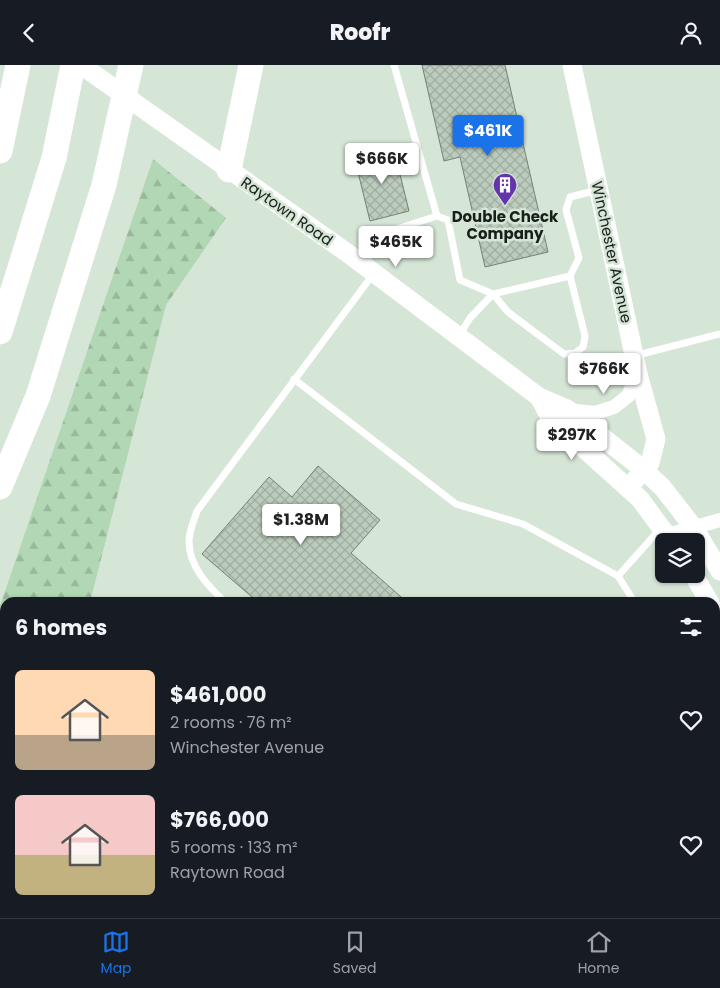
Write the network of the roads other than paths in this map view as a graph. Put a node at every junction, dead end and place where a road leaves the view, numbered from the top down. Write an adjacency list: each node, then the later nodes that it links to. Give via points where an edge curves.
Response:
1 (18, 65): 8 (highway)
2 (73, 65): 15 (highway, via 54,158)
3 (81, 65): 9 (main road, Raytown Road)
4 (131, 65): 23 (highway, via 104,185 38,396)
5 (251, 65): 9 (highway)
6 (394, 65): 11 (lane)
7 (572, 65): 10 (main road, Winchester Avenue)
8 (0, 150)
9 (229, 170): 12 (main road, Raytown Road)
10 (598, 190): 13 (lane, via 570,197 566,210 579,258); 18 (main road, Winchester Avenue)
11 (437, 217): 12 (lane, via 387,232); 14 (lane, via 448,220 460,280)
12 (368, 269): 17 (main road, Raytown Road); 19 (lane)
13 (570, 276): 14 (lane); 14 (lane, via 585,336 583,347 575,353 564,353 508,312)
14 (493, 295): 17 (lane, via 470,318)
15 (0, 332)
16 (720, 334): 18 (lane)
17 (459, 337): 20 (main road, Raytown Road)
18 (636, 365): 21 (street, via 628,397 614,407 595,413); 22 (main road, Winchester Avenue, via 656,439 650,463)
19 (294, 379): 31 (lane, via 456,504 523,524); 33 (lane, via 197,511 189,540 192,560 203,579)
20 (539, 397): 21 (main road, Raytown Road); 24 (main road, Raytown Road, via 550,419)
21 (567, 409): 22 (main road, Raytown Road)
22 (644, 470): 24 (main road, Winchester Avenue); 26 (main road, Raytown Road, via 663,488)
23 (0, 487)
24 (628, 488): 27 (main road, Raytown Road)
25 (720, 520): 26 (street)
26 (694, 528): 28 (street); 30 (main road, Raytown Road)
27 (665, 533)
28 (674, 533)
29 (655, 544): 31 (lane)
30 (720, 571)
31 (618, 576): 34 (lane)
32 (698, 583): 35 (main road)
33 (220, 597)
34 (631, 597)
35 (706, 597)

